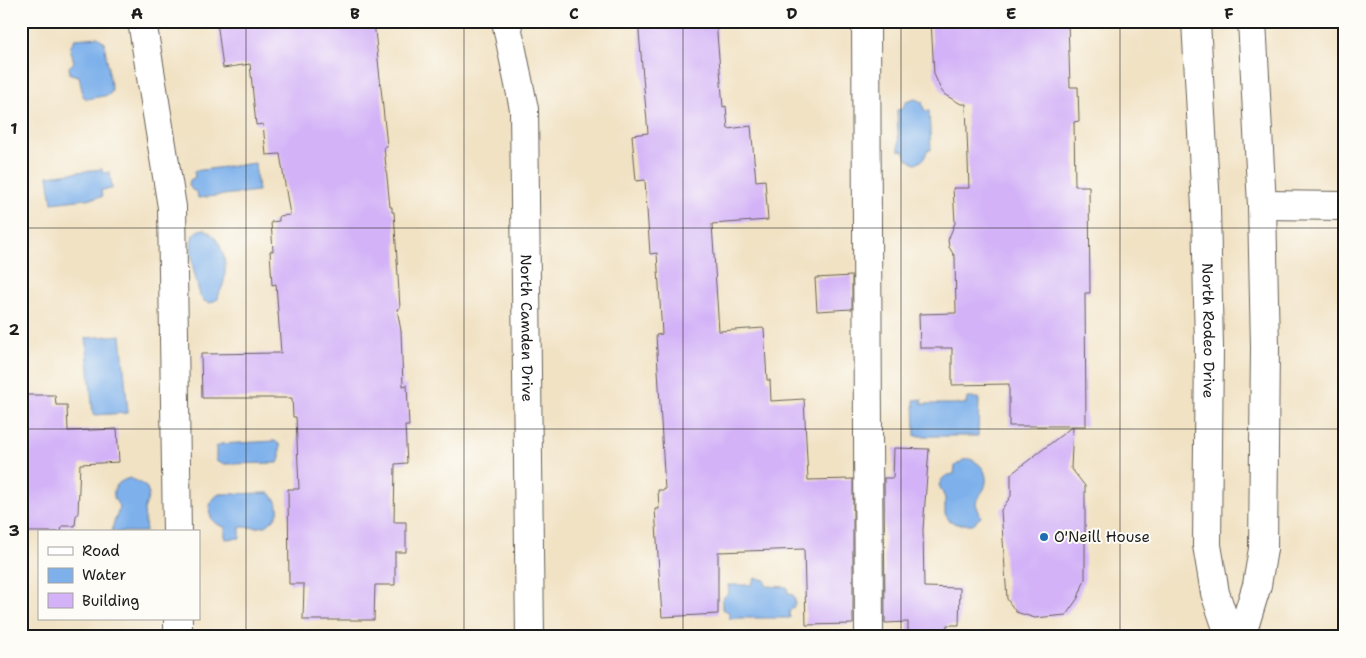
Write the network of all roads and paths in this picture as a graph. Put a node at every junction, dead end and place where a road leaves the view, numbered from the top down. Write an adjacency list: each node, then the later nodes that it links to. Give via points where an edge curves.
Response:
1 (142, 21): 8 (street, via 172,207)
2 (506, 21): 11 (street, North Camden Drive, via 524,109)
3 (866, 21): 12 (street)
4 (1196, 21): 13 (street, North Rodeo Drive, via 1206,207 1209,347 1207,545 1215,593)
5 (1252, 21): 6 (street)
6 (1262, 205): 7 (street); 14 (street, via 1266,346 1263,549 1258,586)
7 (1345, 206)
8 (177, 530)
9 (178, 620): 10 (street)
10 (178, 637)
11 (530, 637)
12 (869, 637)
13 (1230, 637)
14 (1241, 637)

